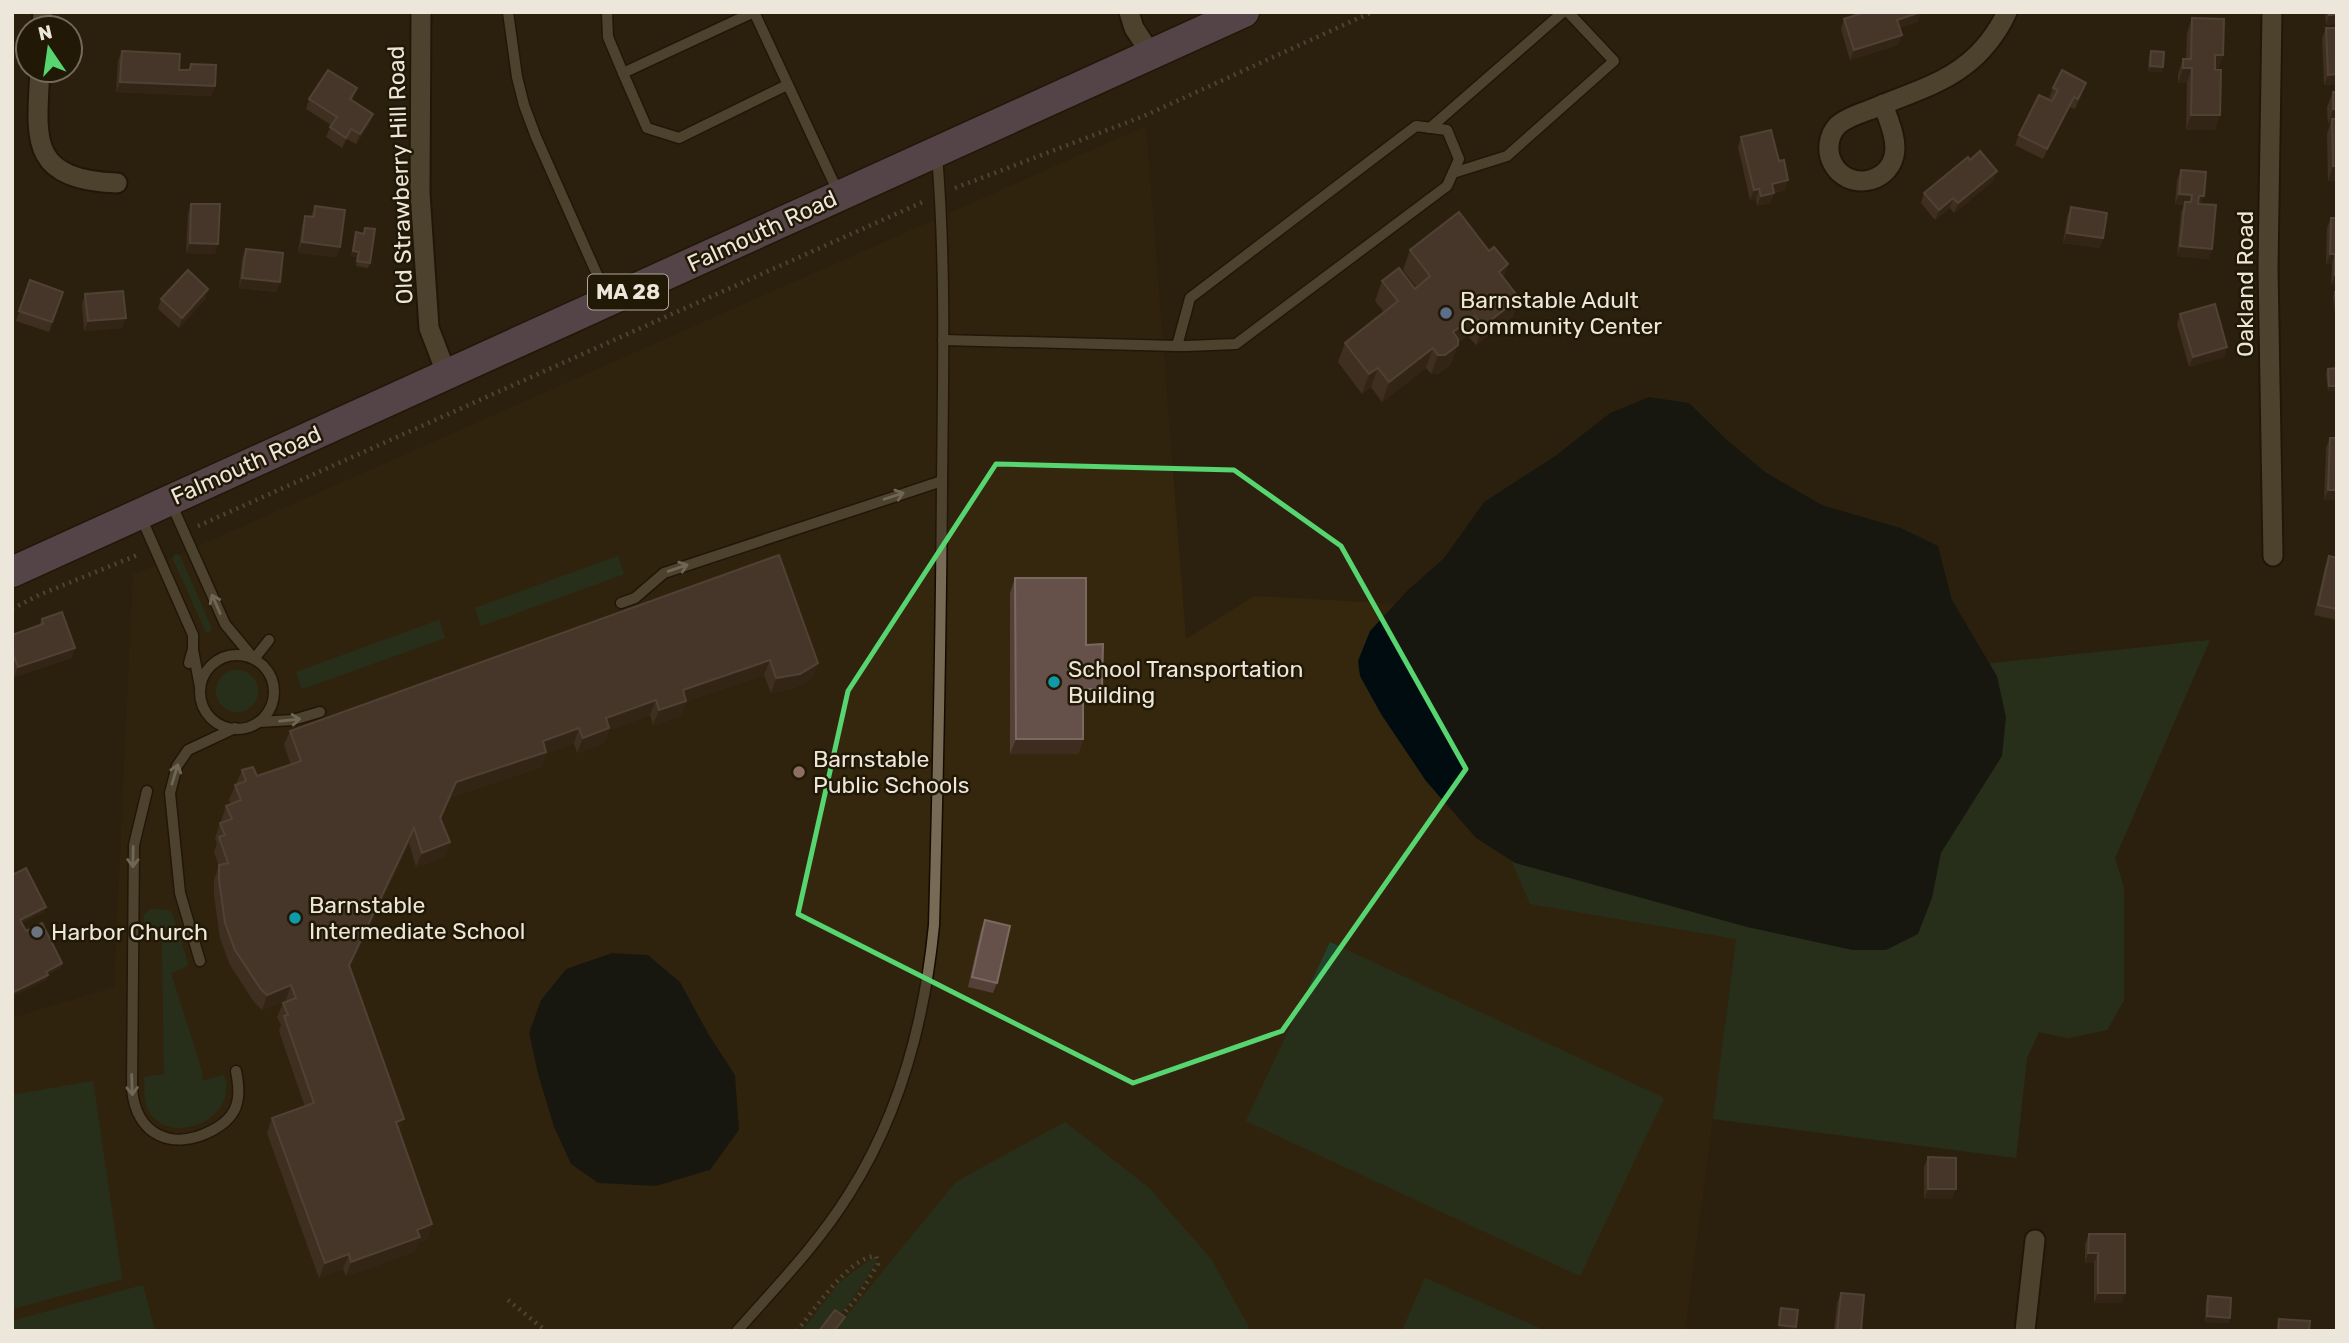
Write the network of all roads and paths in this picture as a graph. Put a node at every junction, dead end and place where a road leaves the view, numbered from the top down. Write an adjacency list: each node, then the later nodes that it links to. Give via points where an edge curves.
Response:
1 (421, 12): 26 (street, Old Strawberry Hill Road, via 420,193 429,328)
2 (508, 12): 23 (lane, via 524,105)
3 (607, 12): 13 (lane, via 608,37)
4 (754, 12): 13 (lane); 15 (lane)
5 (1129, 12): 12 (street)
6 (1244, 12): 12 (main road, Falmouth Road / MA 28)
7 (1372, 12): 21 (path, via 1144,116)
8 (1563, 12): 17 (lane)
9 (1568, 12): 19 (lane, via 1614,61 1507,156)
10 (2007, 12): 16 (street, via 1991,38 1963,67)
11 (2272, 12): 32 (street, Oakland Road, via 2268,268)
12 (1151, 54): 18 (main road, Falmouth Road / MA 28)
13 (623, 73): 15 (lane, via 647,128 679,138)
14 (39, 84): 20 (street, via 38,141 52,164 72,176)
15 (788, 85): 22 (lane)
16 (1883, 104)
17 (1430, 128): 19 (lane, via 1447,130 1459,159); 25 (lane, via 1416,126 1190,298)
18 (936, 152): 21 (lane); 22 (main road, Falmouth Road / MA 28)
19 (1453, 173): 25 (lane, via 1447,186 1236,344)
20 (117, 183)
21 (940, 194): 24 (lane); 30 (path)
22 (839, 195): 23 (main road, Falmouth Road / MA 28)
23 (609, 301): 26 (main road, Falmouth Road / MA 28)
24 (943, 340): 25 (lane); 27 (lane)
25 (1178, 346)
26 (447, 374): 28 (main road, Falmouth Road / MA 28)
27 (942, 481): 34 (lane, one-way to 27, via 635,598 664,573); 51 (lane, via 934,925 922,1007 893,1104 850,1192)
28 (170, 499): 29 (main road, Falmouth Road / MA 28); 30 (lane)
29 (140, 513): 31 (lane); 33 (main road, Falmouth Road / MA 28)
30 (184, 533): 38 (lane, one-way to 30, via 225,624)
31 (155, 547): 35 (path); 37 (lane, via 193,635)
32 (2273, 556)
33 (12, 572)
34 (621, 603)
35 (12, 610)
36 (269, 640): 38 (lane)
37 (193, 649): 39 (lane); 40 (lane)
38 (254, 659): 40 (lane, via 230,655 218,660); 42 (lane, via 271,677 274,690 273,702)
39 (189, 663)
40 (200, 689): 43 (lane, via 201,701 213,720)
41 (320, 712): 42 (lane, one-way to 41, via 293,720)
42 (258, 722): 43 (lane)
43 (235, 729): 45 (lane, one-way to 43, via 180,893 172,786 177,766 188,750)
44 (147, 791): 46 (lane, one-way to 46, via 134,845 132,1089 136,1112 145,1126 160,1136 180,1140 203,1135 232,1115 238,1096)
45 (200, 961)
46 (236, 1071)
47 (2035, 1240): 53 (street)
48 (508, 1300): 50 (path)
49 (840, 1318): 52 (path, via 878,1264 876,1256 839,1279)
50 (546, 1331)
51 (737, 1331)
52 (797, 1331)
53 (2025, 1331)

